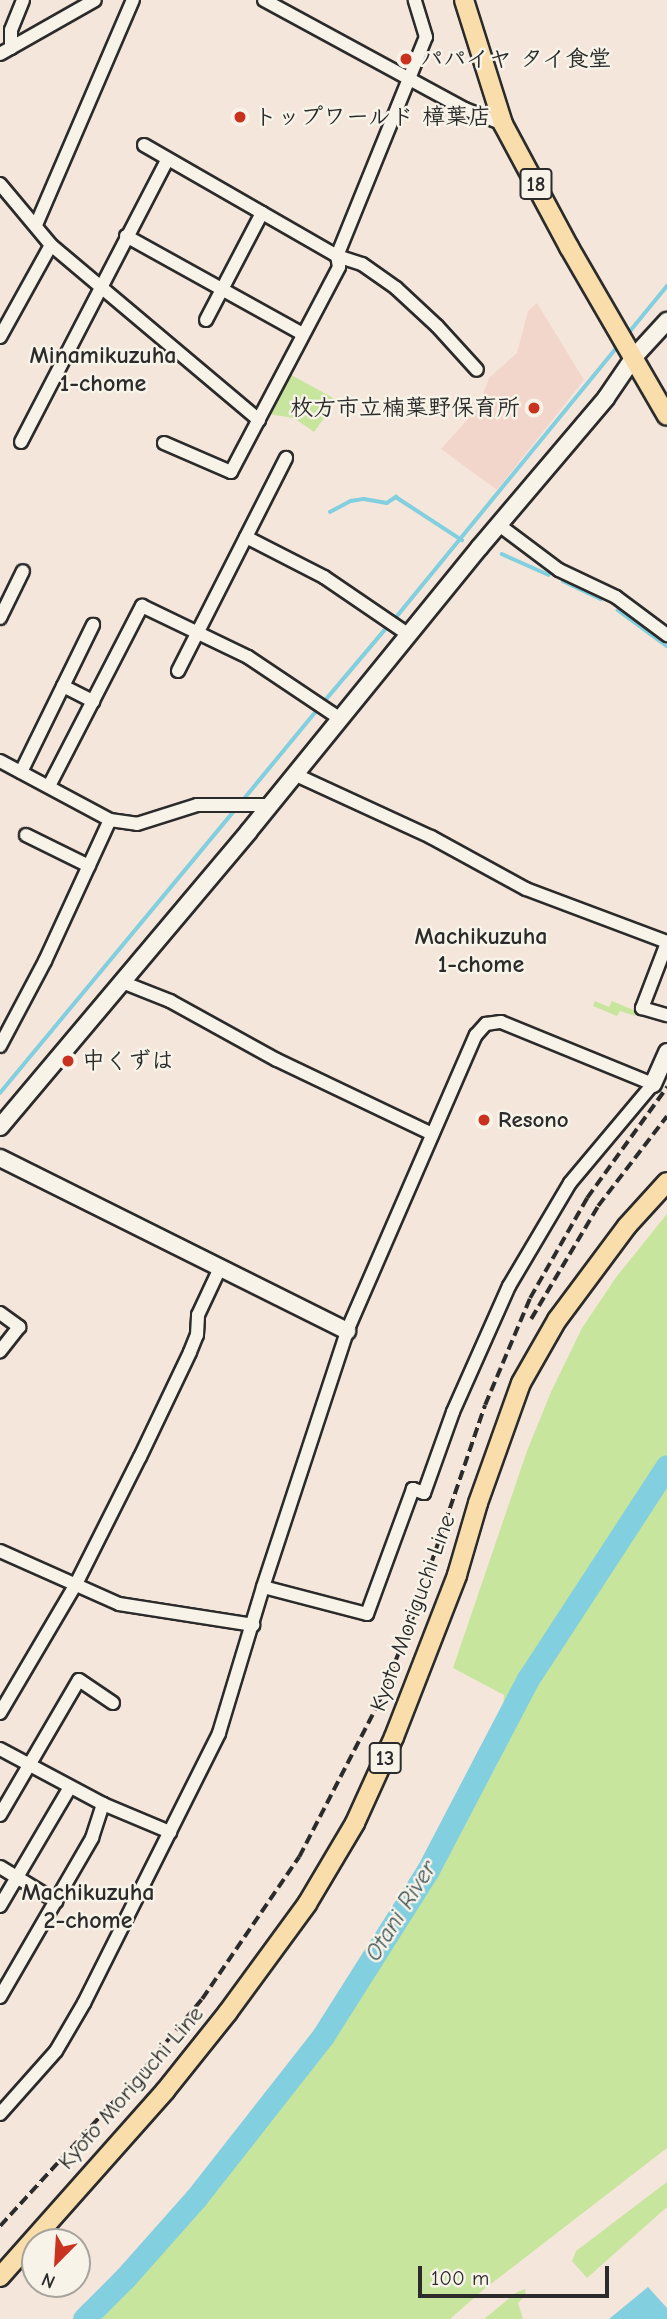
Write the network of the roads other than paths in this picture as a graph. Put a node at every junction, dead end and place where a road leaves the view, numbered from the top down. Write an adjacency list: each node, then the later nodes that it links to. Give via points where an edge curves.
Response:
1 (23, 0): 7 (street)
2 (96, 0): 7 (street)
3 (132, 0): 14 (street)
4 (264, 0): 8 (street)
5 (464, 0): 9 (main road, 18)
6 (414, 1): 8 (street, via 426,37)
7 (5, 51)
8 (410, 77): 9 (street, via 465,109); 17 (street)
9 (503, 124): 24 (main road, 18)
10 (144, 145): 11 (street)
11 (167, 160): 13 (street); 15 (street)
12 (0, 184): 14 (street)
13 (262, 213): 17 (street); 19 (street)
14 (36, 225): 16 (street)
15 (126, 236): 18 (street); 19 (street)
16 (51, 246): 18 (street); 23 (street)
17 (337, 256): 22 (street, via 339,267); 25 (street, via 362,264 396,288)
18 (99, 287): 27 (street); 28 (street)
19 (222, 289): 20 (street); 22 (street)
20 (206, 320)
21 (667, 321): 24 (street)
22 (303, 334): 27 (street)
23 (0, 337)
24 (634, 358): 26 (main road, 18); 31 (street)
25 (477, 370)
26 (667, 416)
27 (259, 420): 29 (street, via 231,472)
28 (22, 442)
29 (164, 443)
30 (286, 458): 32 (street)
31 (499, 525): 37 (street); 38 (street, via 559,570 616,597)
32 (246, 537): 36 (street); 37 (street, via 324,577)
33 (23, 570): 34 (street)
34 (0, 618)
35 (93, 625): 40 (street)
36 (198, 633): 39 (street); 41 (street, via 142,606); 42 (street, via 248,657)
37 (409, 635): 42 (street)
38 (667, 635)
39 (178, 671)
40 (64, 686): 41 (street); 44 (street)
41 (93, 701): 46 (street)
42 (340, 718): 45 (street)
43 (0, 761): 44 (street)
44 (22, 772): 46 (street)
45 (293, 774): 47 (street); 51 (street, via 431,837 526,888)
46 (48, 786): 48 (street)
47 (268, 805): 48 (street, via 197,806 137,824); 52 (street)
48 (110, 820): 50 (street)
49 (26, 835): 50 (street)
50 (89, 866): 54 (street)
51 (667, 942): 53 (street, via 642,1008)
52 (122, 982): 57 (street); 58 (street, via 170,1001 277,1060)
53 (667, 1015)
54 (0, 1046)
55 (667, 1052): 56 (street)
56 (653, 1084): 58 (street, via 501,1022 486,1024 476,1035); 67 (street, via 570,1183 509,1286 453,1412 424,1493 413,1489 367,1614)
57 (0, 1127)
58 (432, 1134): 63 (street)
59 (0, 1158): 61 (street)
60 (667, 1182): 83 (main road, Kyoto Moriguchi Line / 13, via 627,1226 557,1320 521,1383 457,1575 399,1725 355,1823 307,1904 164,2091)
61 (220, 1268): 63 (street); 66 (street, via 198,1315 197,1335 180,1377)
62 (0, 1313): 64 (street, via 19,1327)
63 (347, 1331): 67 (street)
64 (0, 1351)
65 (0, 1551): 66 (street)
66 (75, 1584): 68 (street, via 119,1604); 70 (street)
67 (263, 1587): 68 (street)
68 (253, 1625): 76 (street, via 219,1733)
69 (104, 1701): 72 (street, via 79,1680)
70 (0, 1713)
71 (0, 1749): 72 (street)
72 (30, 1765): 73 (street); 75 (street)
73 (70, 1787): 74 (street); 78 (street)
74 (103, 1804): 76 (street); 79 (street, via 92,1838)
75 (0, 1815)
76 (170, 1832): 82 (street, via 103,1970 56,2051)
77 (0, 1867): 78 (street)
78 (17, 1877): 79 (street); 80 (street)
79 (56, 1901): 81 (street)
80 (0, 1906)
81 (0, 1997)
82 (0, 2114)
83 (0, 2277)

